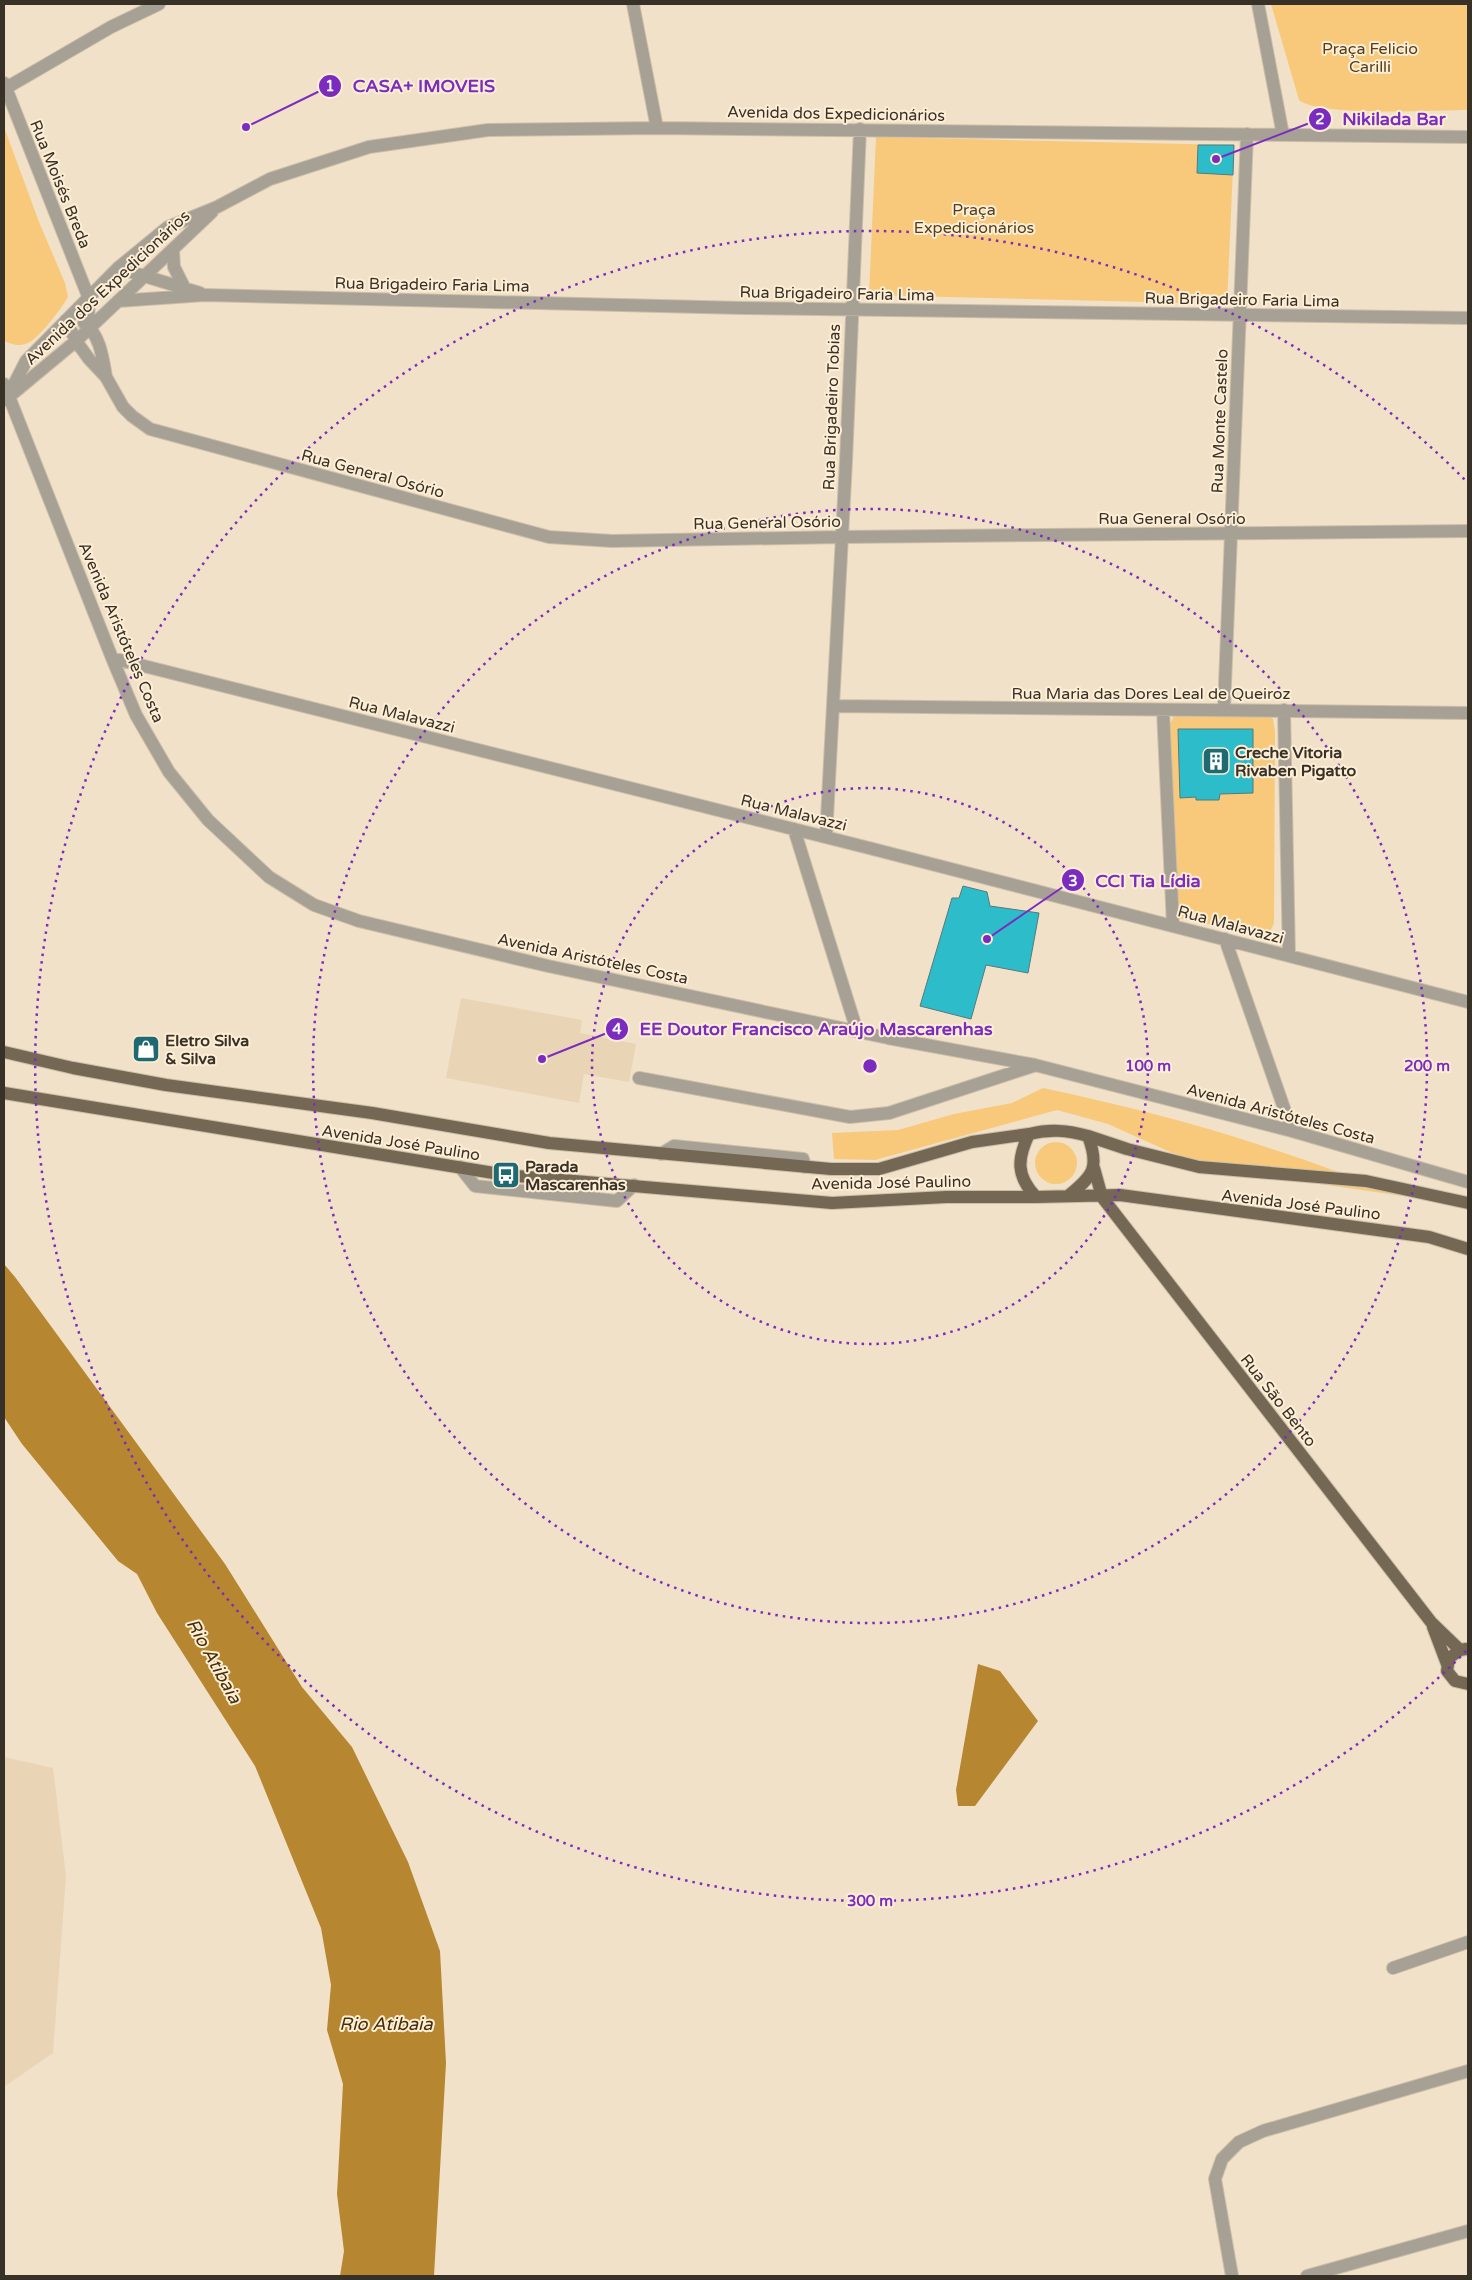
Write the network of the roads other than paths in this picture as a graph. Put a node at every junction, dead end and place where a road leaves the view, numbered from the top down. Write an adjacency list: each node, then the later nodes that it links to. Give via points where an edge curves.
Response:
1 (159, 4): 4 (street)
2 (633, 4): 5 (street)
3 (1258, 4): 8 (street)
4 (5, 86): 16 (street, Rua Moisés Breda)
5 (657, 128): 6 (street, Avenida dos Expedicionários); 10 (street, Avenida dos Expedicionários, via 488,130 368,147 270,179)
6 (860, 129): 7 (street, Avenida dos Expedicionários); 18 (street, Rua Brigadeiro Tobias)
7 (1247, 134): 8 (street, Avenida dos Expedicionários); 19 (street, Rua Monte Castelo)
8 (1283, 134): 9 (street, Avenida dos Expedicionários)
9 (1468, 137)
10 (218, 207): 11 (street, Avenida dos Expedicionários); 12 (street, Avenida dos Expedicionários, via 168,227)
11 (173, 250): 13 (street, Avenida dos Expedicionários); 14 (street, via 174,267)
12 (118, 268): 13 (street, Rua Brigadeiro Faria Lima); 16 (street, Avenida dos Expedicionários)
13 (146, 275): 14 (street, Rua Brigadeiro Faria Lima); 17 (street, Avenida dos Expedicionários)
14 (184, 287): 15 (street, Rua Brigadeiro Faria Lima)
15 (205, 295): 17 (street, Rua Brigadeiro Faria Lima); 18 (street, Rua Brigadeiro Faria Lima)
16 (88, 296): 20 (street, Avenida dos Expedicionários); 22 (street, Rua Moisés Breda)
17 (118, 301): 22 (street, Avenida dos Expedicionários)
18 (851, 310): 19 (street, Rua Brigadeiro Faria Lima); 29 (street, Rua Brigadeiro Tobias)
19 (1240, 315): 21 (street, Rua Brigadeiro Faria Lima); 28 (street, Rua Monte Castelo)
20 (69, 317): 22 (street); 23 (street, Rua General Osório); 26 (street, Avenida dos Expedicionários, via 26,361)
21 (1468, 318)
22 (90, 327): 23 (street, Avenida dos Expedicionários); 24 (street, Rua General Osório, via 103,357)
23 (76, 341): 24 (street, Rua General Osório); 26 (street, Avenida dos Expedicionários)
24 (106, 377): 29 (street, Rua General Osório, via 123,406 150,429 548,537 612,541)
25 (4, 384): 26 (street, Avenida Aristóteles Costa)
26 (6, 400): 30 (street, Avenida Aristóteles Costa)
27 (1468, 531): 28 (street, Rua General Osório)
28 (1231, 534): 29 (street, Rua General Osório); 32 (street, Rua Monte Castelo)
29 (841, 537): 31 (street, Rua Brigadeiro Tobias)
30 (112, 658): 36 (street, Rua Malavazzi); 42 (street, Avenida Aristóteles Costa, via 136,714 169,772 208,820 269,877 314,905 359,921 548,966)
31 (833, 706): 33 (street, Rua Maria das Dores Leal de Queiroz); 37 (street, Rua Brigadeiro Tobias)
32 (1224, 709): 33 (street, Rua Maria das Dores Leal de Queiroz); 34 (street, Rua Maria das Dores Leal de Queiroz)
33 (1163, 710): 38 (street)
34 (1284, 710): 35 (street, Rua Maria das Dores Leal de Queiroz); 40 (street)
35 (1468, 713)
36 (794, 829): 37 (street, Rua Malavazzi); 42 (street)
37 (826, 837): 38 (street, Rua Malavazzi)
38 (1172, 925): 39 (street, Rua Malavazzi)
39 (1225, 939): 40 (street, Rua Malavazzi); 47 (street)
40 (1289, 956): 41 (street, Rua Malavazzi)
41 (1468, 1002)
42 (857, 1031): 44 (street, Avenida Aristóteles Costa)
43 (4, 1052): 48 (main road, Avenida José Paulino, via 166,1085 372,1113 549,1143 831,1170 879,1169 972,1142)
44 (1034, 1065): 45 (street, via 889,1113 850,1117); 47 (street, Avenida Aristóteles Costa)
45 (639, 1078)
46 (4, 1094): 53 (main road, Avenida José Paulino, via 506,1175 832,1203 946,1197)
47 (1292, 1131): 51 (street, Avenida Aristóteles Costa)
48 (1029, 1134): 49 (main road, via 1046,1130 1072,1131); 53 (main road, via 1022,1150 1021,1176)
49 (1088, 1136): 50 (main road, via 1094,1152); 55 (main road, Avenida José Paulino, via 1199,1167 1366,1181)
50 (1094, 1168): 52 (main road, via 1088,1180); 54 (main road)
51 (1468, 1182)
52 (1068, 1196): 53 (main road); 54 (main road, Avenida José Paulino)
53 (1036, 1197)
54 (1102, 1197): 56 (main road, Avenida José Paulino, via 1120,1195 1429,1237); 57 (main road, Rua São Bento)
55 (1468, 1203)
56 (1468, 1249)
57 (1431, 1622): 58 (main road, Rua São Bento); 59 (main road, Rua São Bento)
58 (1464, 1650): 59 (main road, via 1450,1658)
59 (1447, 1664): 60 (main road, Rua São Bento, via 1450,1677)
60 (1468, 1684)
61 (1468, 1942): 62 (street)
62 (1393, 1968)
63 (1468, 2071): 65 (street, via 1263,2131 1239,2142 1222,2159 1215,2179)
64 (1468, 2231): 66 (street)
65 (1232, 2276)
66 (1307, 2276)

